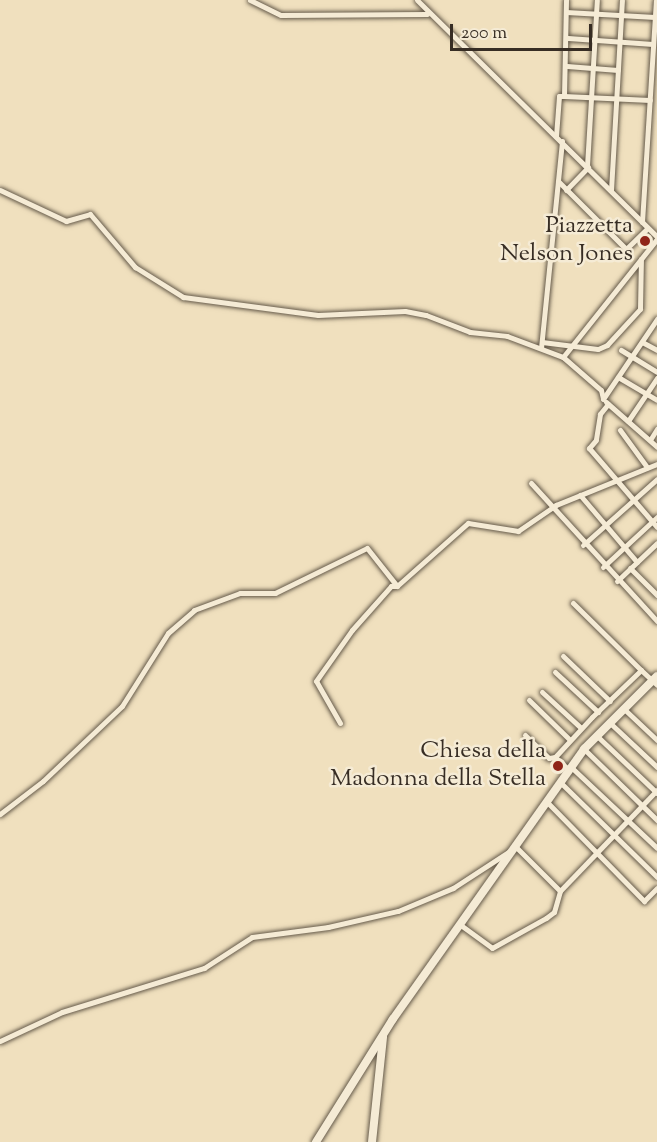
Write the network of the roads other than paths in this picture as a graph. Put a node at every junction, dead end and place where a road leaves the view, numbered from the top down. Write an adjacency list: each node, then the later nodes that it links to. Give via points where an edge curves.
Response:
1 (250, 0): 9 (street, via 281,15)
2 (417, 0): 9 (street)
3 (566, 0): 7 (street)
4 (597, 0): 8 (street)
5 (622, 0): 10 (street)
6 (656, 0): 11 (street)
7 (566, 12): 8 (street); 12 (street, via 564,32)
8 (596, 13): 10 (street); 13 (street)
9 (427, 14): 25 (street)
10 (621, 15): 11 (street); 14 (street)
11 (655, 16): 15 (street)
12 (568, 38): 13 (street); 16 (street)
13 (595, 41): 14 (street); 17 (street)
14 (620, 42): 15 (street); 18 (street)
15 (653, 44): 22 (street)
16 (567, 66): 17 (street); 19 (street)
17 (593, 68): 18 (street); 20 (street)
18 (618, 70): 21 (street)
19 (564, 96): 20 (street); 25 (street, via 559,96)
20 (592, 98): 21 (street); 27 (street)
21 (617, 99): 22 (street); 31 (street)
22 (650, 100): 23 (street)
23 (649, 112): 24 (street); 32 (street)
24 (657, 118)
25 (556, 136): 26 (street)
26 (562, 141): 27 (street); 28 (street)
27 (587, 166): 30 (street); 31 (street)
28 (558, 182): 30 (street); 38 (street)
29 (0, 190): 38 (street, via 66,221 90,214 112,235 135,267 183,297 318,315 405,311)
30 (566, 190): 33 (street, via 626,249)
31 (610, 190): 32 (street)
32 (642, 222): 33 (street)
33 (648, 228): 34 (street)
34 (657, 238): 35 (street)
35 (641, 259): 39 (street); 39 (street, via 638,314 603,348)
36 (657, 319): 37 (street)
37 (642, 342): 41 (street); 43 (street)
38 (542, 345): 39 (street); 42 (street)
39 (569, 346): 42 (street)
40 (621, 350): 43 (street)
41 (657, 350)
42 (562, 357): 48 (street, via 601,390)
43 (632, 357): 44 (street); 45 (street)
44 (657, 372)
45 (618, 378): 47 (street); 48 (street)
46 (657, 378): 47 (street)
47 (646, 394): 49 (street); 51 (street)
48 (603, 399): 50 (street)
49 (657, 400)
50 (608, 404): 51 (street); 59 (street, via 600,414 596,440 589,448)
51 (628, 421): 54 (street)
52 (657, 429): 54 (street)
53 (620, 430): 57 (street)
54 (650, 440): 55 (street)
55 (657, 447)
56 (657, 464): 57 (street)
57 (647, 467): 59 (street)
58 (657, 479): 62 (street)
59 (616, 480): 61 (street); 62 (street)
60 (531, 483): 63 (street)
61 (580, 495): 63 (street); 65 (street)
62 (634, 500): 64 (street); 65 (street)
63 (551, 509): 67 (street); 73 (street, via 518,531 468,523)
64 (656, 522): 68 (street)
65 (605, 525): 67 (street); 68 (street)
66 (657, 543): 69 (street)
67 (583, 545): 70 (street)
68 (624, 547): 69 (street); 70 (street)
69 (637, 562): 71 (street)
70 (603, 567): 72 (street)
71 (630, 568): 72 (street); 74 (street)
72 (617, 581): 77 (street)
73 (397, 586): 88 (street, via 391,586 352,630 316,681); 102 (street, via 367,548 275,593 240,593 194,610 168,633 122,706 43,781)
74 (657, 595)
75 (573, 603): 79 (street)
76 (657, 609): 77 (street)
77 (655, 619)
78 (563, 656): 84 (street)
79 (641, 670): 81 (street); 84 (street)
80 (555, 672): 86 (street)
81 (655, 680): 85 (street)
82 (542, 692): 89 (street)
83 (529, 700): 92 (street)
84 (610, 701): 86 (street)
85 (622, 706): 87 (street); 93 (street)
86 (598, 712): 89 (street)
87 (608, 721): 90 (street); 96 (street)
88 (340, 723)
89 (581, 728): 92 (street)
90 (595, 734): 94 (street); 99 (street)
91 (525, 735): 95 (street, via 549,758)
92 (570, 740): 95 (street)
93 (657, 740)
94 (584, 749): 97 (street); 101 (street)
95 (555, 757): 97 (street)
96 (657, 767)
97 (570, 769): 98 (street); 104 (street)
98 (561, 783): 100 (street); 105 (street)
99 (657, 792): 101 (street)
100 (547, 802): 106 (street); 108 (street)
101 (642, 806): 103 (street); 104 (street)
102 (0, 814)
103 (657, 819)
104 (628, 820): 105 (street); 107 (street)
105 (614, 835): 108 (street); 109 (street)
106 (516, 847): 111 (street); 112 (street); 114 (street, via 453,888 398,911 328,927 252,937 204,968 62,1012)
107 (657, 848)
108 (597, 854): 110 (street, via 644,901); 111 (street)
109 (657, 877)
110 (657, 888)
111 (560, 891): 112 (street, via 554,912 492,948)
112 (462, 926): 113 (street)
113 (384, 1033): 115 (street); 116 (street)
114 (0, 1041)
115 (316, 1142)
116 (372, 1142)

